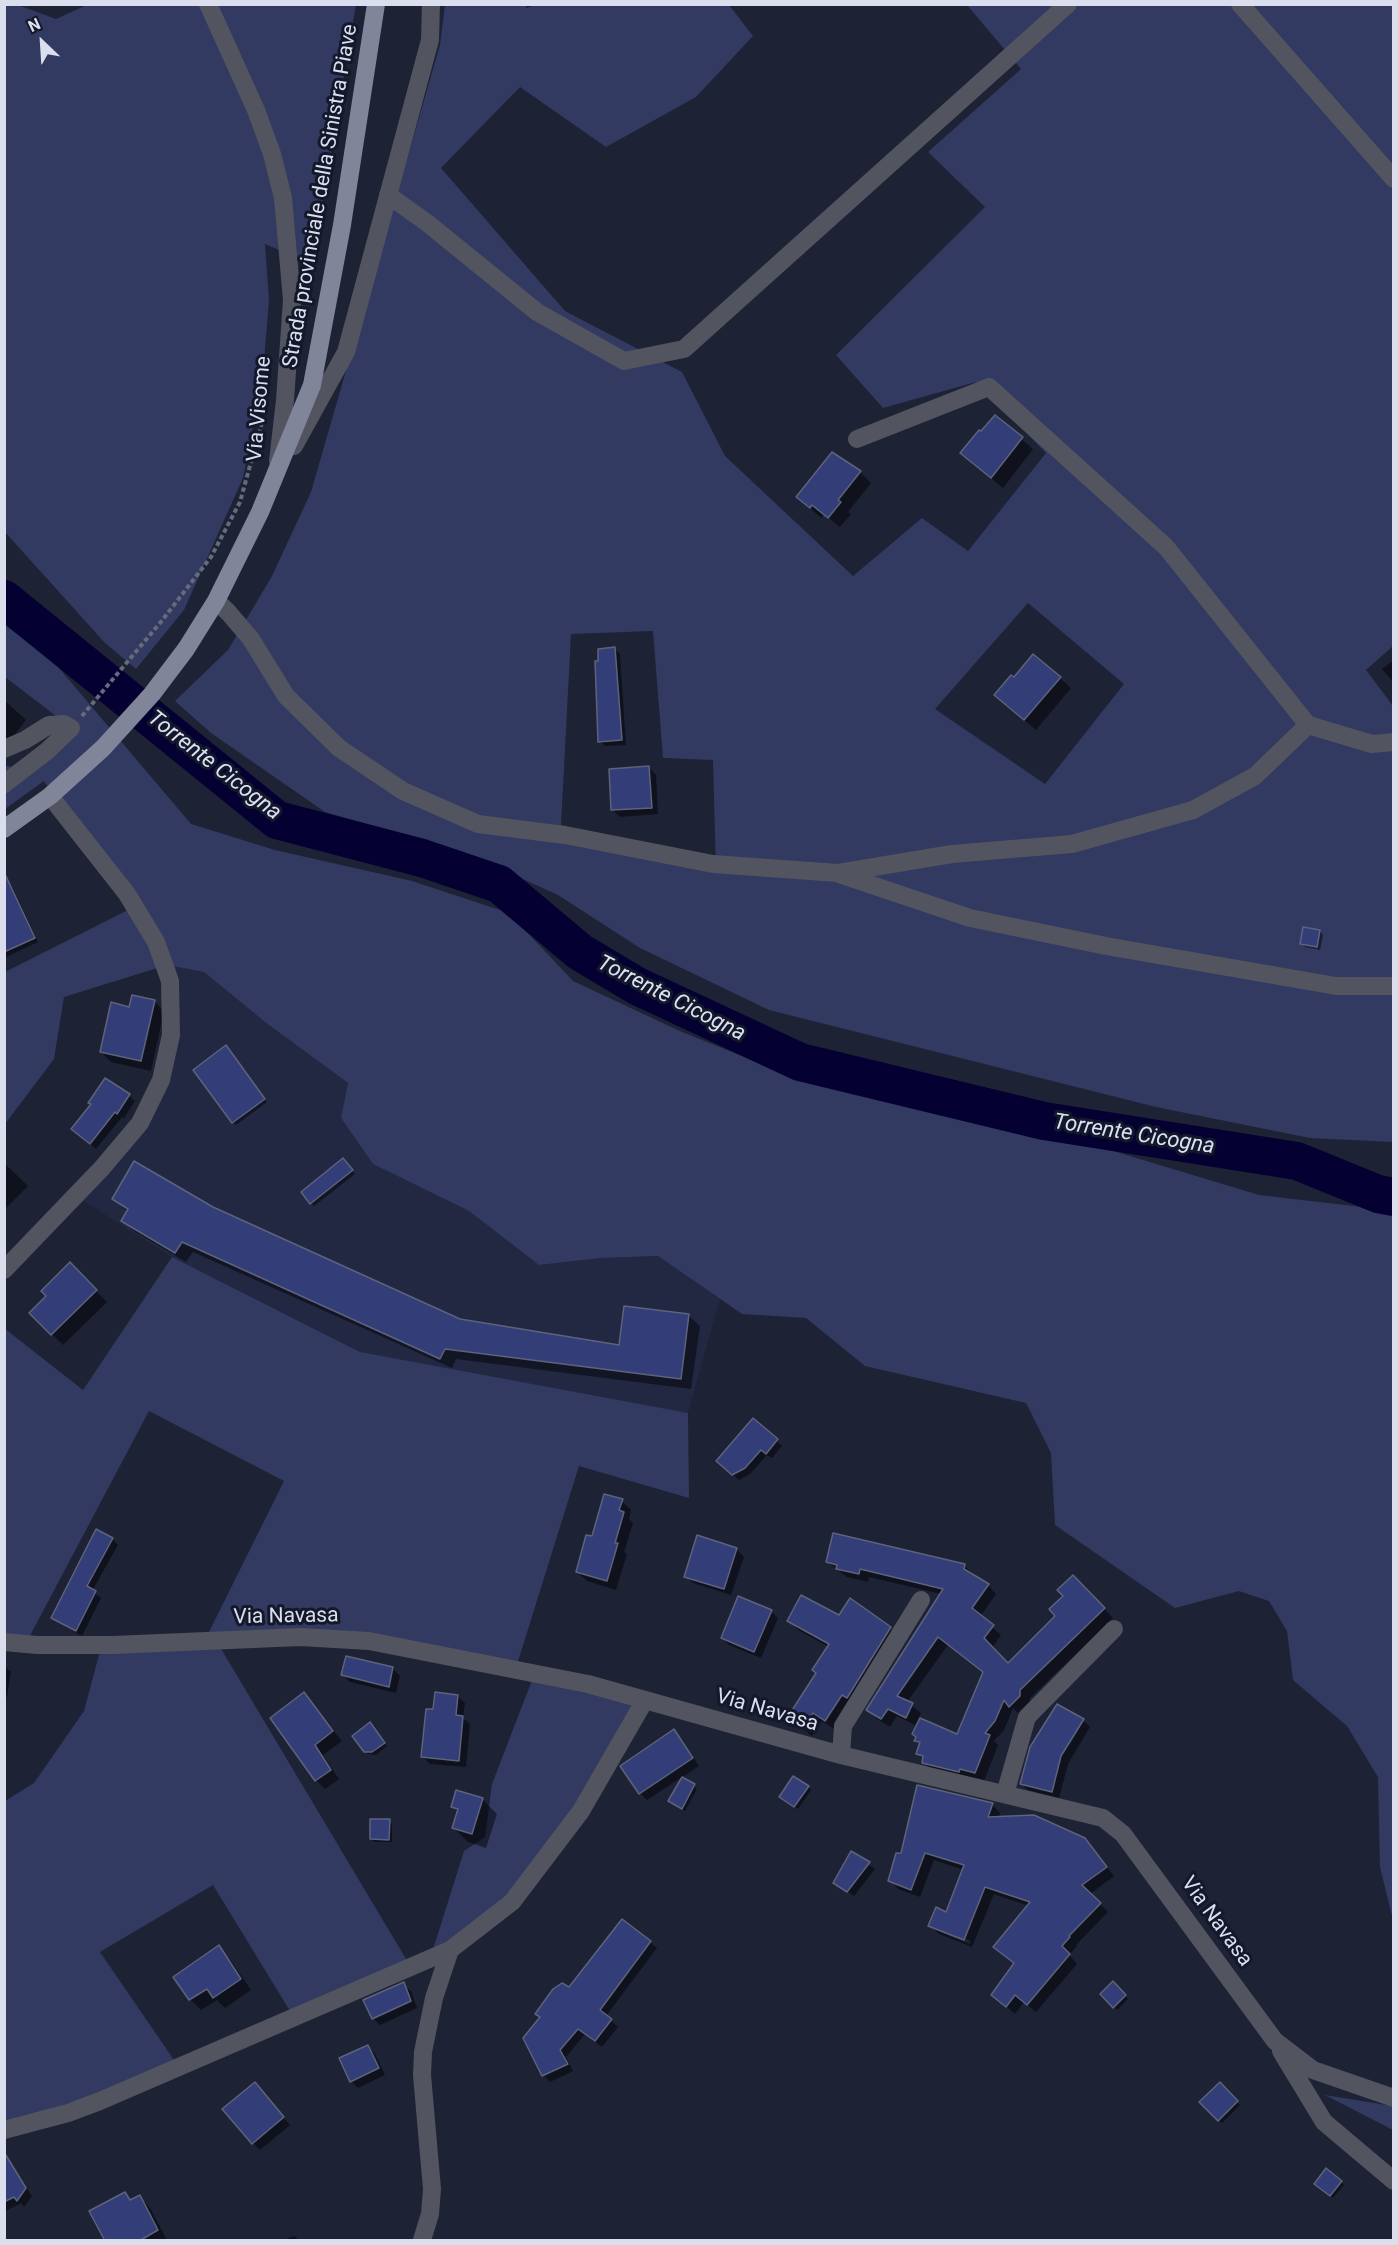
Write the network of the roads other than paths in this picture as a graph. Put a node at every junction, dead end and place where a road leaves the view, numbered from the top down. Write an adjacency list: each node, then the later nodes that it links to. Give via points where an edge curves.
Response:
1 (208, 4): 9 (street, Via Visome, via 256,110 283,198 292,300)
2 (376, 4): 9 (main road, Strada provinciale della Sinistra Piave, via 342,225 312,384)
3 (431, 4): 7 (street, Via Visome, via 430,40)
4 (1068, 4): 7 (street, via 684,349 624,361 537,312)
5 (1240, 4): 6 (street)
6 (1394, 179)
7 (388, 195): 9 (street, Via Visome, via 346,352)
8 (857, 439): 11 (street, via 989,387 1166,547)
9 (276, 476): 10 (main road, Strada provinciale della Sinistra Piave)
10 (216, 601): 15 (main road, Strada provinciale della Sinistra Piave, via 152,694 103,748); 17 (street, via 251,639 286,696 339,748 403,791 478,824 565,835 713,864)
11 (1308, 725): 12 (street, via 1372,744); 17 (street, via 1255,776 1193,810 1072,844 952,854)
12 (1394, 742)
13 (4, 749): 14 (street, via 49,725 64,724 71,728 47,752)
14 (4, 784)
15 (50, 796): 16 (main road, Strada provinciale della Sinistra Piave); 19 (street, via 127,894 156,942 170,981 171,1035 160,1080 140,1123)
16 (4, 829)
17 (838, 873): 18 (street, via 981,921 1336,986)
18 (1394, 986)
19 (4, 1270)
20 (921, 1600): 24 (street, via 843,1726)
21 (1114, 1629): 25 (street, via 1027,1717)
22 (4, 1642): 23 (street, Via Navasa, via 103,1646 300,1637 369,1641 537,1672)
23 (645, 1700): 24 (street, Via Navasa); 26 (street, via 581,1811 512,1902)
24 (841, 1755): 25 (street, Via Navasa)
25 (1005, 1794): 27 (street, Via Navasa, via 1103,1818 1123,1834)
26 (450, 1950): 29 (street, via 100,2101); 31 (street, via 434,1998 423,2052 432,2189)
27 (1275, 2041): 28 (street, Via Navasa, via 1313,2070); 30 (street, via 1324,2122)
28 (1394, 2098)
29 (4, 2130)
30 (1394, 2181)
31 (422, 2241)

